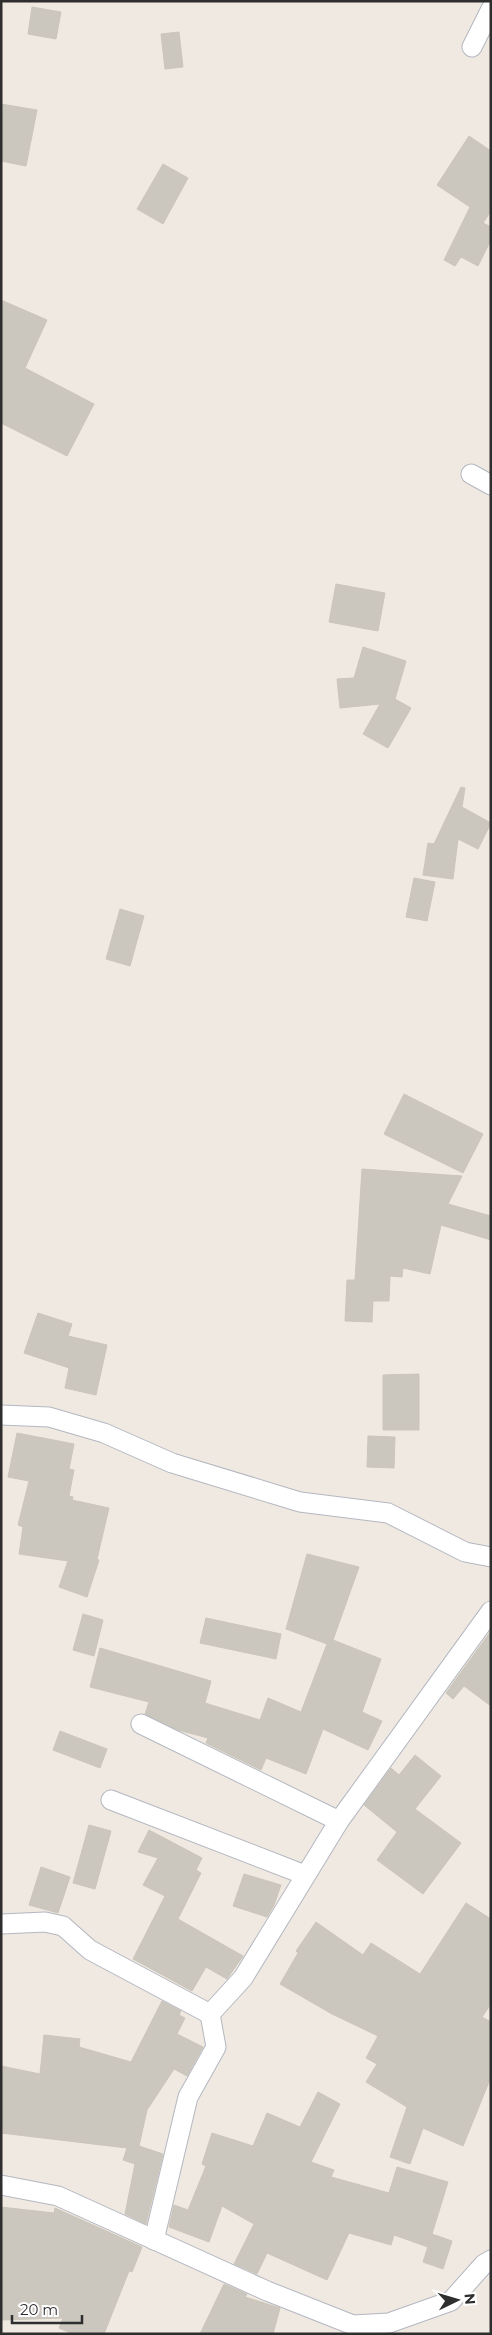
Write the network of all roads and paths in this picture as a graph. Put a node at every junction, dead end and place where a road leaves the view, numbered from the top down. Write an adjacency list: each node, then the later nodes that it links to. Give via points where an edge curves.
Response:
1 (491, 9): 2 (street)
2 (472, 47)
3 (471, 474): 4 (street)
4 (491, 485)
5 (1, 1415): 6 (street, via 49,1417 104,1433 172,1463 300,1502 388,1513 465,1552)
6 (491, 1556)
7 (491, 1610): 10 (street)
8 (141, 1724): 10 (street)
9 (111, 1800): 11 (street)
10 (339, 1821): 11 (street)
11 (305, 1875): 13 (street, via 243,1978)
12 (1, 1924): 13 (street, via 45,1922 63,1926 90,1950)
13 (210, 2014): 15 (street, via 216,2047 188,2097)
14 (1, 2185): 15 (street, via 58,2196)
15 (154, 2240): 17 (street)
16 (491, 2260): 17 (street, via 451,2301 389,2323)
17 (352, 2329)

